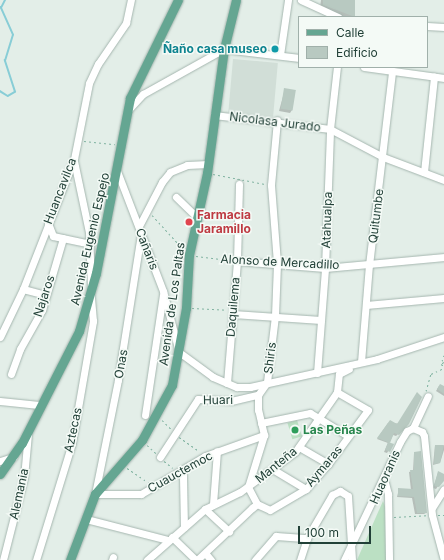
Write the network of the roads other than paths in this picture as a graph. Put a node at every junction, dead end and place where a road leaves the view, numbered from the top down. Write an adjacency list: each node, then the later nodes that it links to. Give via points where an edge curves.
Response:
1 (131, 0): 24 (street, Huancavilca, via 126,23 98,64 89,83)
2 (173, 0): 7 (street)
3 (178, 0): 7 (main road, Avenida Eugenio Espejo)
4 (236, 0): 11 (main road, Avenida de Los Paltas)
5 (288, 0): 12 (street)
6 (301, 0): 8 (street)
7 (171, 16): 19 (main road, Avenida Eugenio Espejo, via 142,68)
8 (336, 16)
9 (428, 26): 10 (street)
10 (444, 26)
11 (224, 49): 12 (street); 19 (street, via 143,94); 20 (main road, Avenida de Los Paltas)
12 (280, 56): 13 (street)
13 (298, 58)
14 (337, 68): 22 (street, Atahualpa)
15 (370, 68): 16 (street)
16 (392, 72): 17 (street); 23 (street, Quitumbe)
17 (434, 76): 18 (street); 27 (street)
18 (444, 78)
19 (127, 111): 26 (main road, Avenida Eugenio Espejo)
20 (214, 115): 21 (street, Nicolasa Jurado); 25 (main road, Avenida de Los Paltas)
21 (277, 120): 22 (street, Nicolasa Jurado); 39 (street, Shiris, via 271,185)
22 (330, 129): 23 (street, Nicolasa Jurado); 41 (street, Atahualpa)
23 (383, 157): 27 (street, Nicolasa Jurado); 40 (street, Quitumbe)
24 (74, 159): 32 (street, Huancavilca); 36 (street, Aztecas)
25 (208, 164): 31 (main road, Avenida de Los Paltas); 33 (street, via 187,165 170,172)
26 (117, 171): 33 (street, Cañaris); 44 (main road, Avenida Eugenio Espejo)
27 (424, 172): 28 (street, Nicolasa Jurado)
28 (444, 180)
29 (239, 184): 38 (street, Daquilema)
30 (176, 197): 31 (street)
31 (197, 217): 53 (main road, Avenida de Los Paltas, via 189,255 186,308)
32 (48, 222): 35 (street, via 51,234); 42 (street, Huancavilca)
33 (139, 226): 34 (street, Cañaris)
34 (141, 234): 43 (street, Cañaris); 84 (street, Onas, via 118,380)
35 (63, 238): 36 (street); 45 (street, Najaros)
36 (90, 244): 44 (street, Aztecas, via 89,272)
37 (444, 257): 40 (street, Alonso de Mercadillo)
38 (237, 261): 39 (street, Alonso de Mercadillo); 48 (street, Daquilema)
39 (278, 263): 41 (street, Alonso de Mercadillo); 49 (street, Shiris)
40 (369, 265): 41 (street, Alonso de Mercadillo); 47 (street, Quitumbe)
41 (325, 268): 50 (street, Atahualpa)
42 (23, 289): 45 (street); 51 (street, Huancavilca)
43 (164, 291): 53 (street, Cañaris); 65 (street)
44 (92, 293): 64 (main road, Avenida Eugenio Espejo, via 79,331); 98 (street, Aztecas, via 93,321 72,443)
45 (46, 295): 57 (street, Najaros, via 42,310 20,349)
46 (444, 298): 47 (street)
47 (366, 305): 55 (street, Quitumbe)
48 (233, 312): 49 (street); 59 (street, Daquilema)
49 (275, 316): 50 (street); 58 (street, Shiris)
50 (321, 320): 56 (street, Atahualpa)
51 (0, 337)
52 (444, 337): 54 (street)
53 (179, 352): 59 (street, via 213,377); 84 (main road, Avenida de Los Paltas, via 172,385 158,414 142,440)
54 (377, 359): 55 (street); 60 (street, Manteña, via 373,363 341,372)
55 (361, 362): 56 (street)
56 (317, 373): 58 (street)
57 (11, 374)
58 (267, 382): 59 (street, via 243,388); 61 (street, Shiris)
59 (226, 383)
60 (337, 392): 66 (street, Manteña); 71 (street, Aymaras, via 368,410)
61 (258, 396): 67 (street); 75 (street, Huari, via 230,401 198,399)
62 (428, 396): 69 (street, Huaoranis)
63 (0, 401): 64 (street)
64 (39, 405): 68 (main road, Avenida Eugenio Espejo)
65 (145, 415)
66 (318, 420): 67 (street, via 308,413); 71 (street); 72 (street, Manteña)
67 (261, 422): 70 (street)
68 (29, 428): 74 (main road, Avenida Eugenio Espejo); 96 (street, Alemania, via 24,477)
69 (413, 428): 80 (street, Huaoranis, via 407,431 400,442); 88 (street, via 422,432 424,436)
70 (264, 435): 73 (street, Cuauctemoc); 81 (street)
71 (348, 436): 76 (street, Aymaras)
72 (299, 447): 76 (street); 78 (street, Manteña)
73 (217, 452): 77 (street, Cuauctemoc); 85 (street)
74 (4, 458): 79 (main road, Avenida Eugenio Espejo)
75 (160, 458)
76 (328, 464): 82 (street, Aymaras)
77 (181, 470): 84 (street, Cuauctemoc, via 141,494); 90 (street, via 184,476)
78 (274, 470): 81 (street, Manteña); 82 (street)
79 (0, 474)
80 (384, 478): 94 (street, Huaoranis); 106 (street, via 388,490)
81 (248, 487): 85 (street); 86 (street)
82 (306, 489): 86 (street, Aymaras, via 270,510)
83 (444, 489): 88 (street)
84 (94, 494): 89 (main road, Avenida de Los Paltas)
85 (213, 504): 87 (street)
86 (257, 504): 91 (street)
87 (205, 509): 90 (street); 91 (street)
88 (432, 512): 107 (street)
89 (86, 519): 92 (street); 97 (main road, Avenida de Los Paltas)
90 (184, 527): 92 (street)
91 (229, 531): 95 (street)
92 (170, 538): 99 (street); 100 (street)
93 (307, 538): 94 (street, via 332,495 343,491 348,496); 102 (street, via 276,536); 103 (street)
94 (351, 549): 104 (street, Huaoranis); 105 (street)
95 (206, 554): 100 (street); 101 (street)
96 (3, 555)
97 (71, 559)
98 (36, 560)
99 (146, 560)
100 (197, 560)
101 (211, 560)
102 (255, 560)
103 (300, 560)
104 (344, 560)
105 (352, 560)
106 (389, 560)
107 (444, 560)

